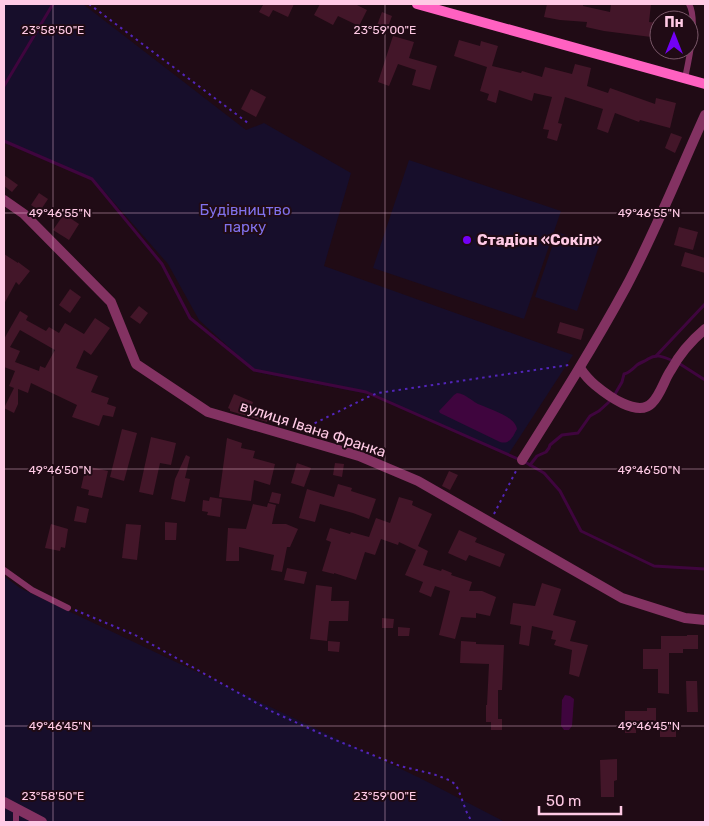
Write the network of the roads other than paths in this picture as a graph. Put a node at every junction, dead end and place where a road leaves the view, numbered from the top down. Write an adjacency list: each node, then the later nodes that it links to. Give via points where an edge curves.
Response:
1 (418, 4): 3 (street)
2 (689, 4): 3 (lane, via 692,33)
3 (685, 78): 4 (street)
4 (705, 84)
5 (705, 115): 8 (street, via 656,227)
6 (4, 200): 12 (street, вулиця Івана Франка, via 24,214 111,302 136,364 208,412 359,456 418,481 622,598 685,618)
7 (705, 329): 8 (street, via 677,360 656,398 645,408 625,405 613,398 588,379)
8 (582, 365): 9 (street)
9 (522, 460)
10 (4, 570): 11 (lane, via 32,590)
11 (68, 608)
12 (705, 620)
13 (4, 802): 14 (street)
14 (16, 808): 15 (lane); 16 (street)
15 (16, 822)
16 (42, 822)

